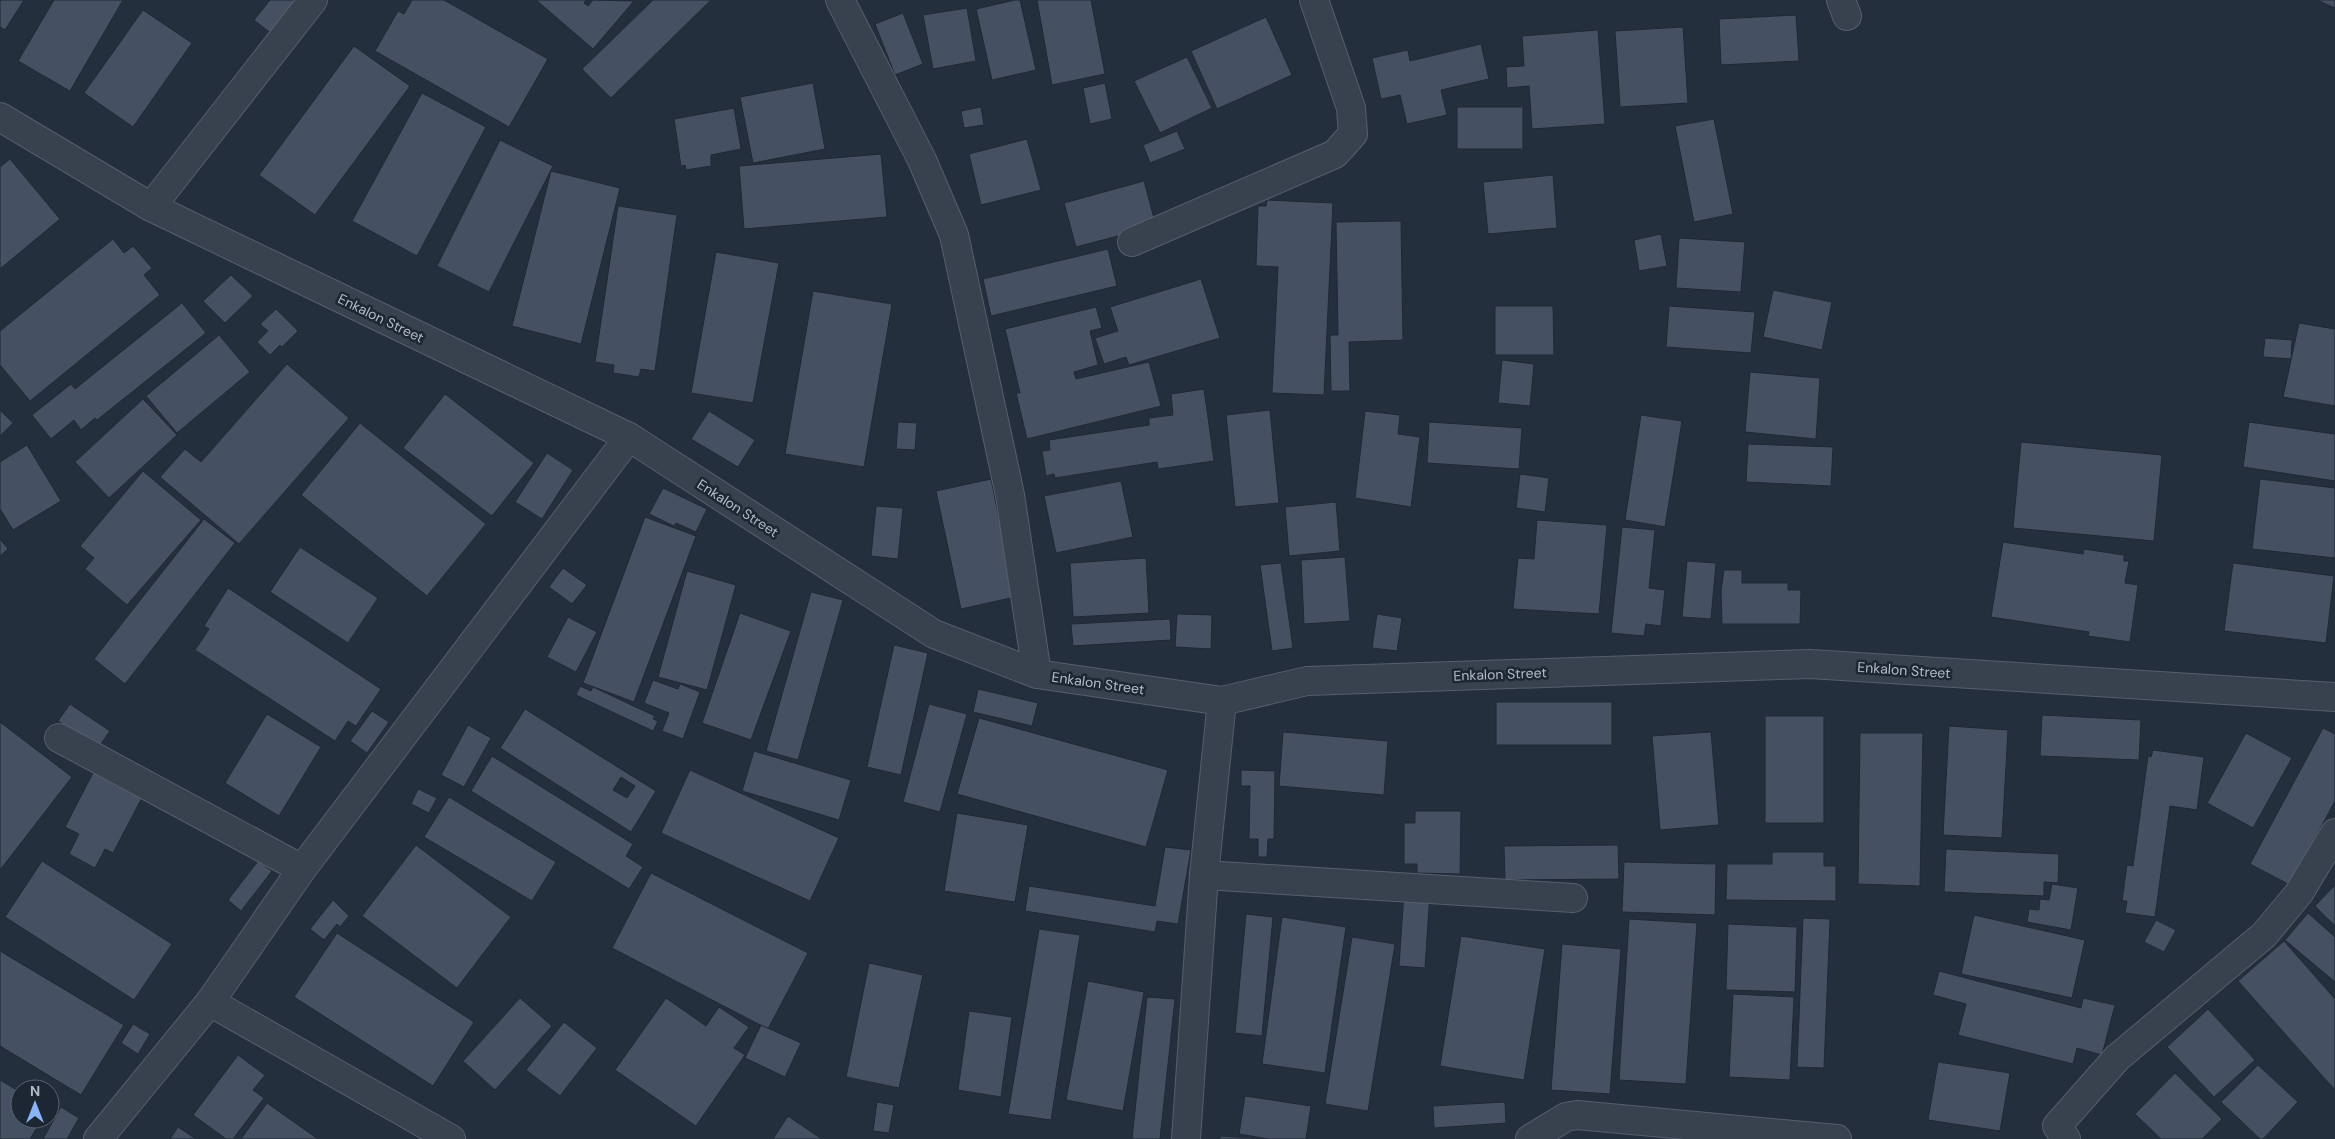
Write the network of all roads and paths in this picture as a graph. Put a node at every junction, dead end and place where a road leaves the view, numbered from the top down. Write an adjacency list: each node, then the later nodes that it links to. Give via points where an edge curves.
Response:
1 (313, 0): 5 (street)
2 (840, 0): 8 (street, via 922,160 954,235 1010,495)
3 (1314, 0): 6 (street, via 1351,108 1354,134 1335,154)
4 (0, 117): 5 (street, Enkalon Street)
5 (151, 207): 7 (street, Enkalon Street)
6 (1132, 242)
7 (629, 437): 8 (street, Enkalon Street, via 934,634); 13 (street)
8 (1037, 674): 10 (street, Enkalon Street)
9 (2335, 697): 10 (street, Enkalon Street, via 1810,664 1307,681)
10 (1222, 700): 14 (street)
11 (60, 738): 13 (street)
12 (2335, 833): 22 (street, via 2299,893 2264,936 2117,1058 2088,1090 2057,1126)
13 (302, 869): 16 (street)
14 (1204, 875): 15 (street); 19 (street)
15 (1573, 898)
16 (210, 1002): 17 (street); 18 (street)
17 (98, 1139)
18 (452, 1139)
19 (1186, 1139)
20 (1530, 1139): 21 (street, via 1566,1117 1577,1115)
21 (1837, 1139)
22 (2066, 1139)

